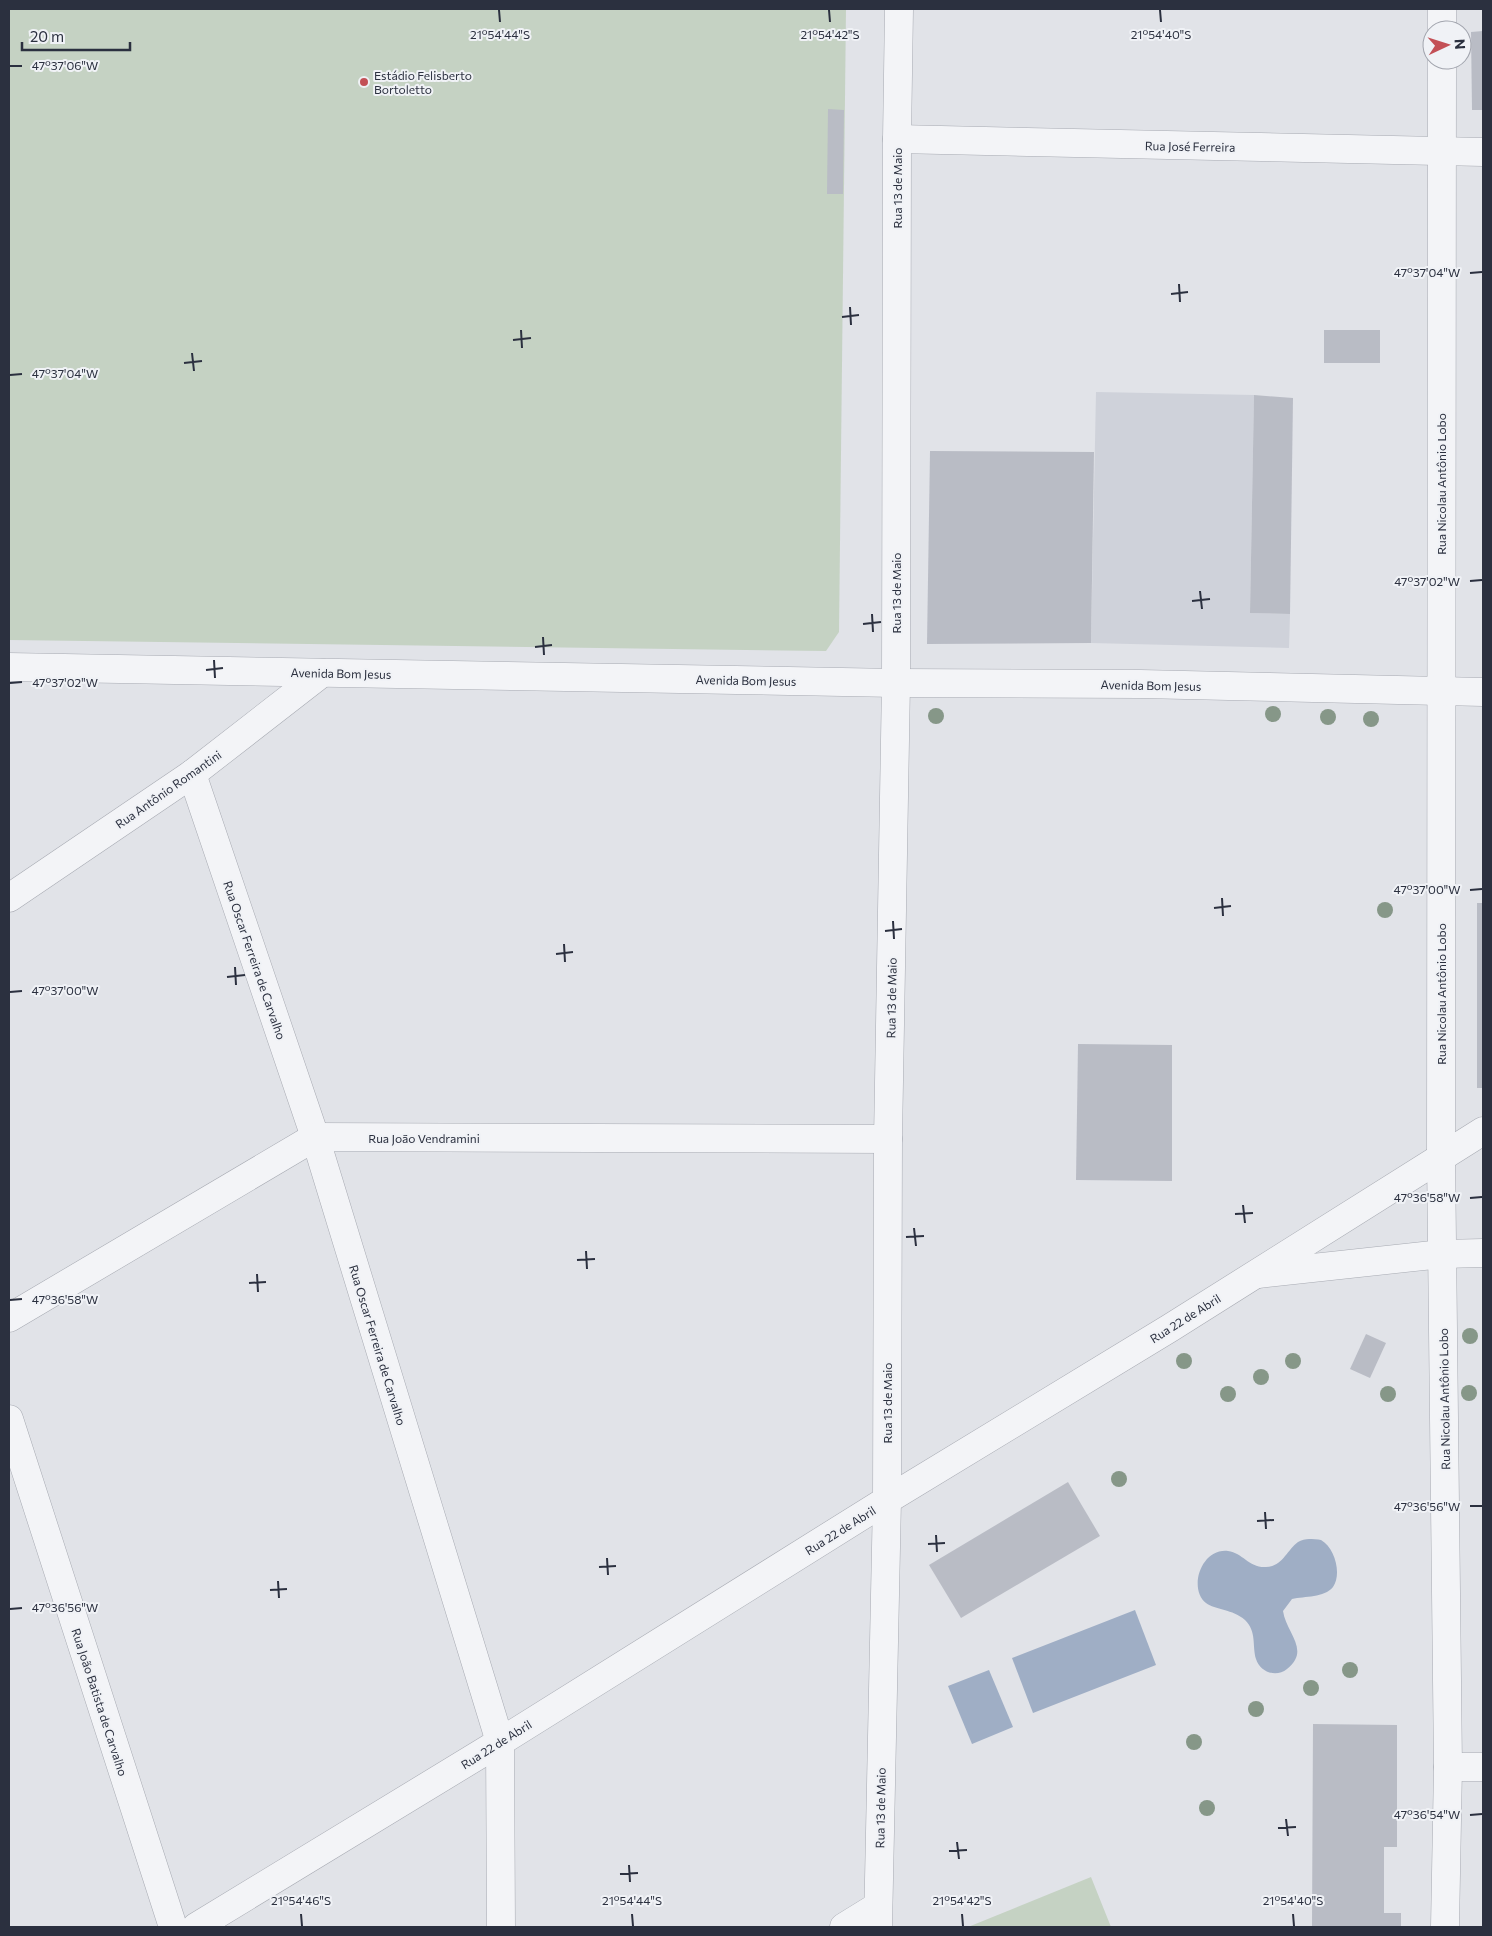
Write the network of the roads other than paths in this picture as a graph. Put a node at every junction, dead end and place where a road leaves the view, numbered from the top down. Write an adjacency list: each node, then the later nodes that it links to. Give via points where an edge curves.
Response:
1 (899, 9): 3 (street, Rua 13 de Maio)
2 (1442, 70): 4 (street, Rua Nicolau Antônio Lobo)
3 (897, 140): 4 (street, Rua José Ferreira); 8 (street, Rua 13 de Maio)
4 (1442, 152): 5 (street, Rua José Ferreira); 9 (street, Rua Nicolau Antônio Lobo)
5 (1483, 152)
6 (9, 667): 7 (street, Avenida Bom Jesus)
7 (322, 673): 8 (street, Avenida Bom Jesus); 11 (street, Rua Antônio Romantini)
8 (896, 682): 9 (street, Avenida Bom Jesus); 15 (street, Rua 13 de Maio)
9 (1441, 692): 10 (street, Avenida Bom Jesus); 16 (street, Rua Nicolau Antônio Lobo)
10 (1483, 692)
11 (192, 774): 12 (street, Rua Antônio Romantini); 14 (street, Rua Oscar Ferreira de Carvalho)
12 (9, 898)
13 (1483, 1131): 16 (street, Rua 22 de Abril)
14 (315, 1137): 15 (street, Rua João Vendramini); 20 (street); 23 (street, Rua Oscar Ferreira de Carvalho)
15 (888, 1139): 22 (street, Rua 13 de Maio)
16 (1441, 1156): 17 (street, Rua Nicolau Antônio Lobo); 19 (street, Rua 22 de Abril)
17 (1442, 1254): 18 (street); 19 (street); 24 (street, Rua Nicolau Antônio Lobo)
18 (1483, 1254)
19 (1252, 1275): 22 (street, Rua 22 de Abril)
20 (9, 1318)
21 (9, 1419): 27 (street, Rua João Batista de Carvalho)
22 (887, 1500): 23 (street, Rua 22 de Abril); 26 (street, Rua 13 de Maio)
23 (500, 1742): 28 (street, Rua 22 de Abril); 29 (street, Rua Oscar Ferreira de Carvalho)
24 (1448, 1767): 25 (street); 31 (street, Rua Nicolau Antônio Lobo)
25 (1483, 1767)
26 (878, 1917): 30 (street)
27 (173, 1927)
28 (196, 1927)
29 (501, 1927)
30 (844, 1927)
31 (1444, 1927)

